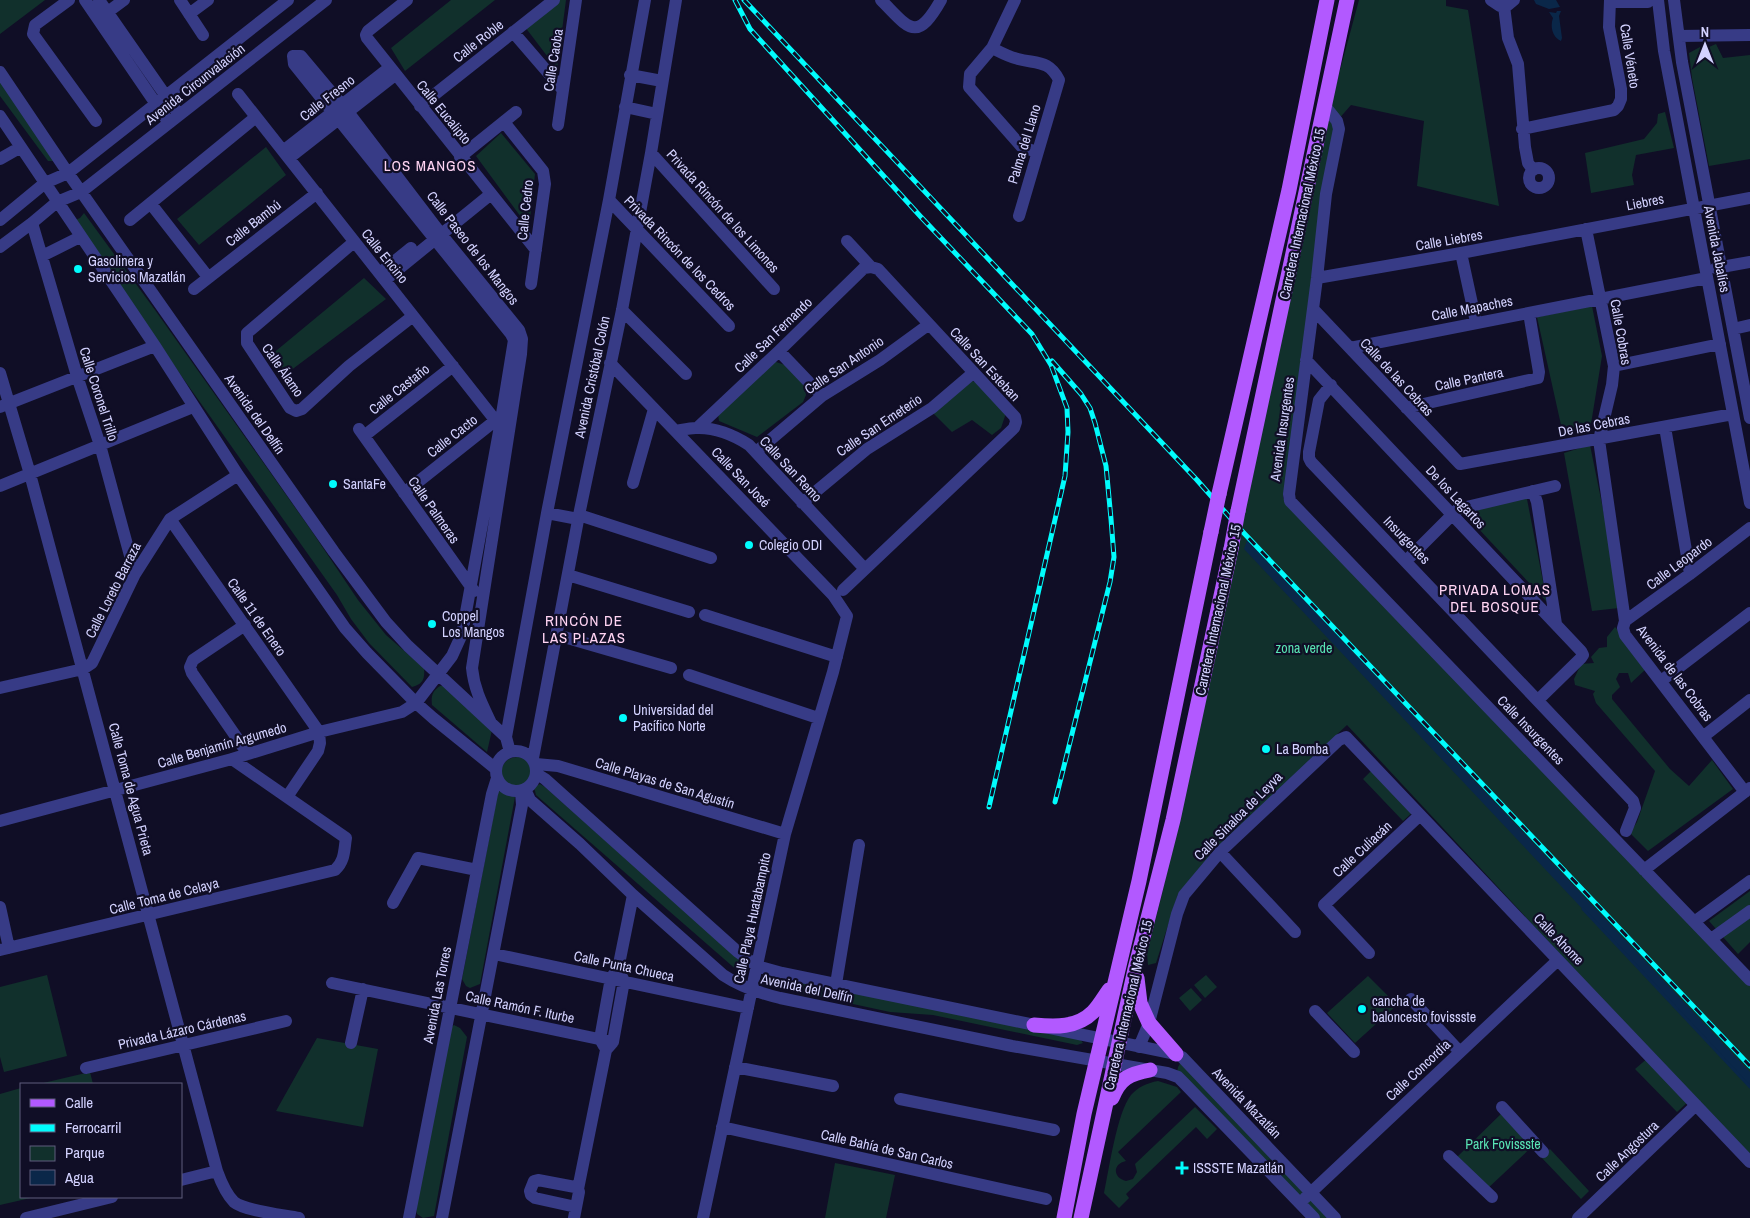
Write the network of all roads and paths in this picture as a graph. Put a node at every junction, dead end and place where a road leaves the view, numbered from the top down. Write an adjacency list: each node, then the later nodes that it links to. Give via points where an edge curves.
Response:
1 (69, 0): 53 (street, via 35,25 34,34)
2 (85, 0): 27 (street)
3 (99, 0): 27 (street)
4 (124, 0): 27 (street)
5 (180, 0): 26 (street)
6 (208, 0): 26 (street)
7 (288, 0): 42 (street, Avenida Circunvalación)
8 (326, 0): 50 (street, Avenida Circunvalación)
9 (407, 0): 36 (street, Calle Eucalipto, via 366,34)
10 (554, 0): 28 (street, Calle Roble)
11 (576, 0): 40 (street, Calle Caoba)
12 (645, 0): 37 (street, Avenida Cristóbal Colón)
13 (676, 0): 39 (street, Avenida Cristóbal Colón)
14 (881, 0): 15 (street, via 906,26 914,28 921,26)
15 (941, 0)
16 (1016, 0): 32 (street)
17 (1327, 0): 225 (main road, Carretera Internacional México 15, bridge, via 1139,881)
18 (1347, 0): 45 (main road, Carretera Internacional México 15)
19 (1491, 0): 25 (street, via 1496,4)
20 (1610, 0): 57 (street, Calle Véneto, via 1610,27 1622,88 1618,106 1614,110)
21 (1616, 0): 22 (street)
22 (1650, 0)
23 (1658, 0): 34 (street, Avenida Jabalíes)
24 (1674, 0): 31 (street, Avenida Jabalíes)
25 (1509, 3): 57 (street, via 1508,38 1518,64)
26 (189, 14): 29 (street)
27 (103, 15): 38 (street)
28 (513, 32): 40 (street); 44 (street, Calle Roble)
29 (203, 35)
30 (1750, 35): 31 (street)
31 (1679, 36): 33 (street, Avenida Jabalíes)
32 (992, 48): 59 (street, via 970,74 969,87 1021,146); 59 (street, Palma del Llano, via 1016,59 1047,65 1059,80)
33 (1682, 62): 34 (street); 74 (street, Avenida Jabalíes)
34 (1667, 65): 75 (street, Avenida Jabalíes)
35 (0, 72): 65 (street, Avenida del Delfín)
36 (392, 72): 44 (street, Calle Eucalipto); 47 (street, Calle Fresno)
37 (630, 75): 39 (street); 46 (street, Avenida Cristóbal Colón)
38 (144, 77): 42 (street); 43 (street)
39 (662, 81): 49 (street, Avenida Cristóbal Colón)
40 (563, 90): 56 (street, Calle Caoba)
41 (238, 94): 52 (street, Calle Encino)
42 (168, 96): 43 (street, Avenida Circunvalación); 50 (street)
43 (156, 105): 55 (street); 65 (street, Avenida Circunvalación)
44 (420, 106): 62 (street, Calle Eucalipto)
45 (1325, 106): 96 (street, via 1338,128 1326,194); 220 (main road, Carretera Internacional México 15, bridge, via 1173,820)
46 (625, 107): 49 (street); 71 (street, Avenida Cristóbal Colón)
47 (340, 112): 61 (street, Calle Fresno); 82 (street, Calle Paseo de los Mangos)
48 (516, 112): 54 (street)
49 (657, 114): 60 (street, Avenida Cristóbal Colón)
50 (179, 115): 55 (street, Avenida Circunvalación)
51 (0, 116): 58 (street)
52 (256, 117): 61 (street, Calle Encino); 73 (street)
53 (96, 121)
54 (504, 122): 62 (street); 87 (street, Calle Cedro, via 545,176)
55 (169, 123): 68 (street, Avenida Circunvalación)
56 (558, 125)
57 (1522, 129): 64 (street, via 1528,163)
58 (21, 148): 63 (street); 66 (street)
59 (1036, 152): 76 (street, Palma del Llano)
60 (651, 153): 80 (street, Avenida Cristóbal Colón); 99 (street, Privada Rincón de los Limones)
61 (286, 155): 69 (street, Calle Encino)
62 (460, 157): 67 (street, Calle Eucalipto)
63 (0, 159)
64 (1534, 170)
65 (68, 173): 66 (street, Avenida Circunvalación); 68 (street, Avenida del Delfín)
66 (45, 184): 72 (street); 77 (street, Avenida Circunvalación)
67 (488, 191): 82 (street); 87 (street, Calle Eucalipto)
68 (81, 192): 72 (street, Avenida Circunvalación); 176 (street, Avenida del Delfín, via 334,552 386,622)
69 (317, 193): 85 (street, Calle Encino); 95 (street, Calle Bambú)
70 (1750, 198): 74 (street, Liebres)
71 (609, 200): 80 (street, Privada Rincón de los Cedros); 151 (street, Avenida Cristóbal Colón)
72 (57, 202): 79 (street, Avenida Circunvalación); 83 (street)
73 (151, 204): 78 (street); 95 (street)
74 (1710, 205): 75 (street, Liebres); 92 (street, Avenida Jabalíes)
75 (1694, 208): 81 (street, Liebres); 93 (street, Avenida Jabalíes)
76 (1019, 216)
77 (0, 220)
78 (130, 220)
79 (32, 223): 86 (street, Avenida Circunvalación); 89 (street, Calle Coronel Trillo)
80 (637, 229): 102 (street, Avenida Cristóbal Colón); 107 (street, Privada Rincón de los Cedros)
81 (1586, 229): 88 (street, Calle Liebres); 100 (street, Calle Cobras)
82 (436, 233): 94 (street); 131 (street, Calle Paseo de los Mangos, via 514,340); 136 (street, Calle Paseo de los Mangos, via 519,330 521,354)
83 (80, 237): 89 (street); 111 (street)
84 (847, 241): 91 (street, Calle San Esteban)
85 (354, 242): 94 (street, Calle Encino); 104 (street, Calle Álamo, via 247,333 246,344 290,408 302,409 349,366)
86 (0, 247)
87 (536, 250): 97 (street, Calle Cedro)
88 (1461, 253): 96 (street, Calle Liebres); 105 (street)
89 (42, 256): 121 (street, Calle Coronel Trillo)
90 (1750, 262): 92 (street, Calle Mapaches)
91 (871, 266): 106 (street, Calle San Esteban, via 878,269); 113 (street, Calle San Fernando, via 864,268)
92 (1722, 267): 93 (street, Calle Mapaches); 109 (street, Avenida Jabalíes)
93 (1706, 274): 100 (street, Calle Mapaches); 110 (street, Avenida Jabalíes)
94 (382, 276): 104 (street, Calle Encino)
95 (208, 277): 98 (street, Calle Bambú)
96 (1317, 278): 101 (street)
97 (531, 284)
98 (194, 289)
99 (774, 289)
100 (1600, 298): 103 (street, Calle Mapaches); 117 (street, Calle Cobras)
101 (1313, 309): 112 (street, Calle de las Cebras); 114 (street)
102 (622, 310): 115 (street, Avenida Cristóbal Colón); 120 (street)
103 (1529, 313): 105 (street, Calle Mapaches); 128 (street, Calle Pantera, via 1538,378)
104 (413, 316): 116 (street, Calle Encino)
105 (1476, 322): 112 (street, Calle Mapaches)
106 (928, 324): 118 (street, Calle San Esteban); 124 (street, Calle San Antonio, via 880,360)
107 (729, 326)
108 (1750, 326): 109 (street)
109 (1733, 329): 123 (street, Avenida Jabalíes)
110 (1720, 344): 117 (street); 129 (street, Avenida Jabalíes)
111 (155, 346): 121 (street); 126 (street)
112 (1350, 348): 128 (street, Calle de las Cebras)
113 (779, 351): 124 (street); 133 (street, Calle San Fernando)
114 (1306, 360): 122 (street, De los Lagartos); 148 (street, Avenida Insurgentes, via 1288,494)
115 (610, 363): 127 (street, Calle San José); 153 (street, Avenida Cristóbal Colón)
116 (453, 366): 131 (street, Calle Encino); 135 (street, Calle Castaño)
117 (1614, 366): 137 (street, Calle Cobras)
118 (973, 372): 149 (street, Calle San Emeterio, via 932,408 867,449); 158 (street, Calle San Esteban, via 1014,417 1014,428)
119 (0, 373): 125 (street, Calle Toma de Agua Prieta)
120 (686, 374)
121 (77, 376): 125 (street); 138 (street, Calle Coronel Trillo)
122 (1331, 385): 152 (street, De los Lagartos); 157 (street, Insurgentes, via 1319,400 1309,458)
123 (1748, 392): 130 (street, Avenida Jabalíes)
124 (822, 396): 139 (street, Calle San Antonio)
125 (5, 405): 141 (street, Calle Toma de Agua Prieta)
126 (193, 407): 138 (street); 142 (street)
127 (654, 408): 134 (street, Calle San José); 143 (street)
128 (1406, 408): 140 (street, Calle de las Cebras)
129 (1733, 414): 132 (street, De las Cebras); 150 (street, Avenida Jabalíes)
130 (1750, 418)
131 (498, 423): 136 (street, Calle Encino); 147 (street, Calle Cacto); 162 (street, Calle Paseo de los Mangos)
132 (1665, 427): 137 (street, De las Cebras); 160 (street)
133 (696, 428): 134 (street, Calle San Remo); 139 (street, Calle San Remo, via 734,436)
134 (676, 431): 168 (street, Calle San José, via 832,595)
135 (361, 433): 147 (street, Calle Palmeras)
136 (509, 436): 164 (street, Calle Paseo de los Mangos)
137 (1599, 440): 140 (street, De las Cebras); 169 (street, Avenida de las Cobras)
138 (100, 445): 141 (street); 159 (street, Calle Coronel Trillo)
139 (756, 452): 149 (street, Calle San Remo)
140 (1460, 464)
141 (30, 474): 144 (street); 175 (street, Calle Toma de Agua Prieta)
142 (238, 475): 154 (street, Calle Loreto Barraza); 182 (street, via 345,628)
143 (633, 483)
144 (0, 486)
145 (1555, 486): 146 (street)
146 (1533, 491): 152 (street, via 1458,509); 170 (street)
147 (404, 493): 162 (street, Calle Palmeras)
148 (1290, 501): 205 (street, Calle Insurgentes)
149 (802, 502): 158 (street, Calle San Remo)
150 (1750, 503)
151 (547, 513): 153 (street); 187 (street, Avenida Cristóbal Colón)
152 (1452, 515): 157 (street); 170 (street, De los Lagartos)
153 (579, 517): 156 (street); 161 (street, Avenida Cristóbal Colón)
154 (170, 519): 159 (street, Calle Loreto Barraza); 171 (street, Calle 11 de Enero)
155 (1750, 528): 160 (street, Calle Leopardo)
156 (711, 558)
157 (1406, 561): 180 (street, Insurgentes)
158 (864, 568): 163 (street, Calle San Esteban)
159 (135, 574): 175 (street, Calle Loreto Barraza, via 92,663)
160 (1690, 574): 169 (street, Calle Leopardo)
161 (568, 575): 165 (street); 172 (street, Avenida Cristóbal Colón)
162 (471, 589): 164 (street, Calle Palmeras); 176 (street, Calle Paseo de los Mangos, via 462,634 452,656)
163 (843, 590)
164 (482, 598): 184 (street, Calle Paseo de los Mangos, via 472,668 478,697)
165 (689, 612)
166 (1750, 613): 178 (street)
167 (705, 615): 173 (street)
168 (847, 616): 173 (street, Calle Playa Huatabampito)
169 (1625, 621): 178 (street, Avenida de las Cobras, via 1626,635)
170 (1556, 624): 180 (street, De los Lagartos, via 1583,655)
171 (245, 625): 185 (street, Calle 11 de Enero); 190 (street, via 193,660 190,667)
172 (557, 635): 174 (street); 192 (street, Avenida Cristóbal Colón)
173 (837, 657): 183 (street, Calle Playa Huatabampito)
174 (671, 668)
175 (83, 669): 179 (street); 194 (street, Calle Toma de Agua Prieta)
176 (437, 675): 182 (street, Calle Benjamín Argumedo); 184 (street, Avenida del Delfín)
177 (689, 675): 183 (street)
178 (1661, 682): 186 (street, Avenida de las Cobras)
179 (0, 688)
180 (1538, 700): 200 (street, Insurgentes, via 1633,801 1634,808)
181 (1750, 700): 186 (street)
182 (416, 703): 185 (street, Calle Benjamín Argumedo, via 402,712); 193 (street)
183 (818, 718): 201 (street, Calle Playa Huatabampito)
184 (491, 723): 187 (street, Avenida del Delfín)
185 (319, 732): 190 (street, Calle Benjamín Argumedo); 197 (street, via 318,751)
186 (1704, 736): 196 (street, Avenida de las Cobras)
187 (506, 737): 189 (street)
188 (1346, 737): 198 (street, Calle Ahome); 203 (street, Calle Sinaloa de Leyva, via 1339,740)
189 (510, 752): 192 (street, via 521,751); 193 (street, via 498,762)
190 (248, 754): 191 (street, Calle Benjamín Argumedo)
191 (232, 759): 194 (street, Calle Benjamín Argumedo); 197 (street)
192 (535, 765): 195 (street, via 532,784); 201 (street, Calle Playas de San Agustín, via 558,766); 219 (street, Avenida del Delfín, via 545,778)
193 (497, 774): 195 (street, via 500,783 509,790); 204 (street, Avenida Las Torres)
194 (115, 790): 199 (street, Calle Benjamín Argumedo); 211 (street, Calle Toma de Agua Prieta)
195 (523, 790): 207 (street, Avenida del Delfín); 216 (street)
196 (1747, 790): 205 (street)
197 (288, 797): 211 (street, Calle Toma de Celaya, via 346,838 343,860 335,870)
198 (1420, 814): 217 (street, Calle Culiacán, via 1324,905); 218 (street, Calle Ahome)
199 (0, 821)
200 (1626, 831)
201 (786, 834): 219 (street, Calle Playa Huatabampito)
202 (859, 845): 224 (street)
203 (1220, 852): 213 (street); 234 (street, Calle Sinaloa de Leyva, via 1180,904)
204 (477, 870): 208 (street, via 418,858); 229 (street, Avenida Las Torres)
205 (1644, 870): 212 (street, Calle Insurgentes)
206 (1750, 881): 212 (street)
207 (633, 895): 221 (street); 227 (street, Avenida del Delfín, via 723,975)
208 (394, 903)
209 (0, 907): 215 (street)
210 (1750, 911): 214 (street)
211 (149, 915): 215 (street, Calle Toma de Celaya); 240 (street, Calle Toma de Agua Prieta)
212 (1694, 922): 214 (street, Calle Insurgentes)
213 (1295, 932)
214 (1711, 939): 222 (street, Calle Insurgentes)
215 (5, 949)
216 (494, 954): 221 (street, Calle Punta Chueca); 232 (street)
217 (1369, 954)
218 (1558, 960): 243 (street, Calle Concordia); 252 (street, Calle Ahome)
219 (757, 966): 224 (street, Avenida del Delfín); 227 (street, Calle Playa Huatabampito)
220 (1136, 969): 234 (main road, via 1140,1003); 238 (main road, Carretera Internacional México 15)
221 (618, 976): 230 (street, Calle Punta Chueca); 239 (street)
222 (1750, 980)
223 (332, 983): 226 (street, Calle Ramón F. Iturbe)
224 (836, 984): 235 (street, Avenida del Delfín)
225 (1113, 985): 235 (main road, via 1093,1012 1081,1021 1067,1026); 236 (main road, Carretera Internacional México 15)
226 (363, 990): 229 (street, Calle Ramón F. Iturbe); 237 (street)
227 (751, 991): 230 (street, Calle Playa Huatabampito); 245 (street, Avenida del Delfín)
228 (1411, 999): 243 (street)
229 (450, 1008): 232 (street, Calle Ramón F. Iturbe); 272 (street, Avenida Las Torres)
230 (748, 1008): 247 (street, Calle Playa Huatabampito)
231 (1315, 1011): 242 (street)
232 (482, 1015): 239 (street, Calle Ramón F. Iturbe); 273 (street)
233 (286, 1021): 240 (street, Privada Lázaro Cárdenas)
234 (1149, 1023): 241 (street, Calle Sinaloa de Leyva); 244 (main road)
235 (1034, 1025): 236 (street, Avenida del Delfín)
236 (1101, 1040): 238 (street); 245 (main road, Carretera Internacional México 15)
237 (351, 1043)
238 (1118, 1043): 241 (street, Avenida Mazatlán); 246 (main road, Carretera Internacional México 15)
239 (606, 1044): 262 (street)
240 (183, 1045): 248 (street, Privada Lázaro Cárdenas); 260 (street, Calle Toma de Agua Prieta)
241 (1139, 1047): 244 (street, Avenida Mazatlán)
242 (1354, 1052)
243 (1460, 1052): 263 (street, Calle Concordia)
244 (1176, 1054): 263 (street, Avenida Mazatlán)
245 (1097, 1061): 246 (street); 275 (main road, Carretera Internacional México 15)
246 (1114, 1064): 249 (street); 254 (main road, Carretera Internacional México 15)
247 (735, 1067): 250 (street); 255 (street, Calle Playa Huatabampito)
248 (86, 1068)
249 (1150, 1070): 254 (main road, via 1135,1073 1120,1083); 267 (street, via 1178,1077)
250 (833, 1086)
251 (900, 1099): 256 (street)
252 (1696, 1106): 259 (street, Calle Ahome); 279 (street, Calle Angostura)
253 (1502, 1107): 257 (street)
254 (1102, 1117): 276 (main road, Carretera Internacional México 15)
255 (722, 1127): 266 (street, Calle Bahía de San Carlos); 274 (street, Calle Playa Huatabampito)
256 (1054, 1130)
257 (1543, 1152)
258 (1449, 1156): 264 (street)
259 (1750, 1162)
260 (216, 1171): 261 (street); 271 (street, Calle Toma de Agua Prieta, via 234,1202 242,1207)
261 (182, 1180)
262 (578, 1189): 269 (street); 269 (street, via 538,1180 534,1181 530,1191 535,1198)
263 (1311, 1192): 267 (street, Calle Concordia); 278 (street, Avenida Mazatlán)
264 (1492, 1197)
265 (109, 1198): 268 (street)
266 (1046, 1199)
267 (1300, 1203): 277 (street)
268 (68, 1213): 270 (street)
269 (575, 1213)
270 (26, 1218)
271 (299, 1218)
272 (409, 1218)
273 (442, 1218)
274 (703, 1218)
275 (1064, 1218)
276 (1081, 1218)
277 (1314, 1218)
278 (1335, 1218)
279 (1578, 1218)

